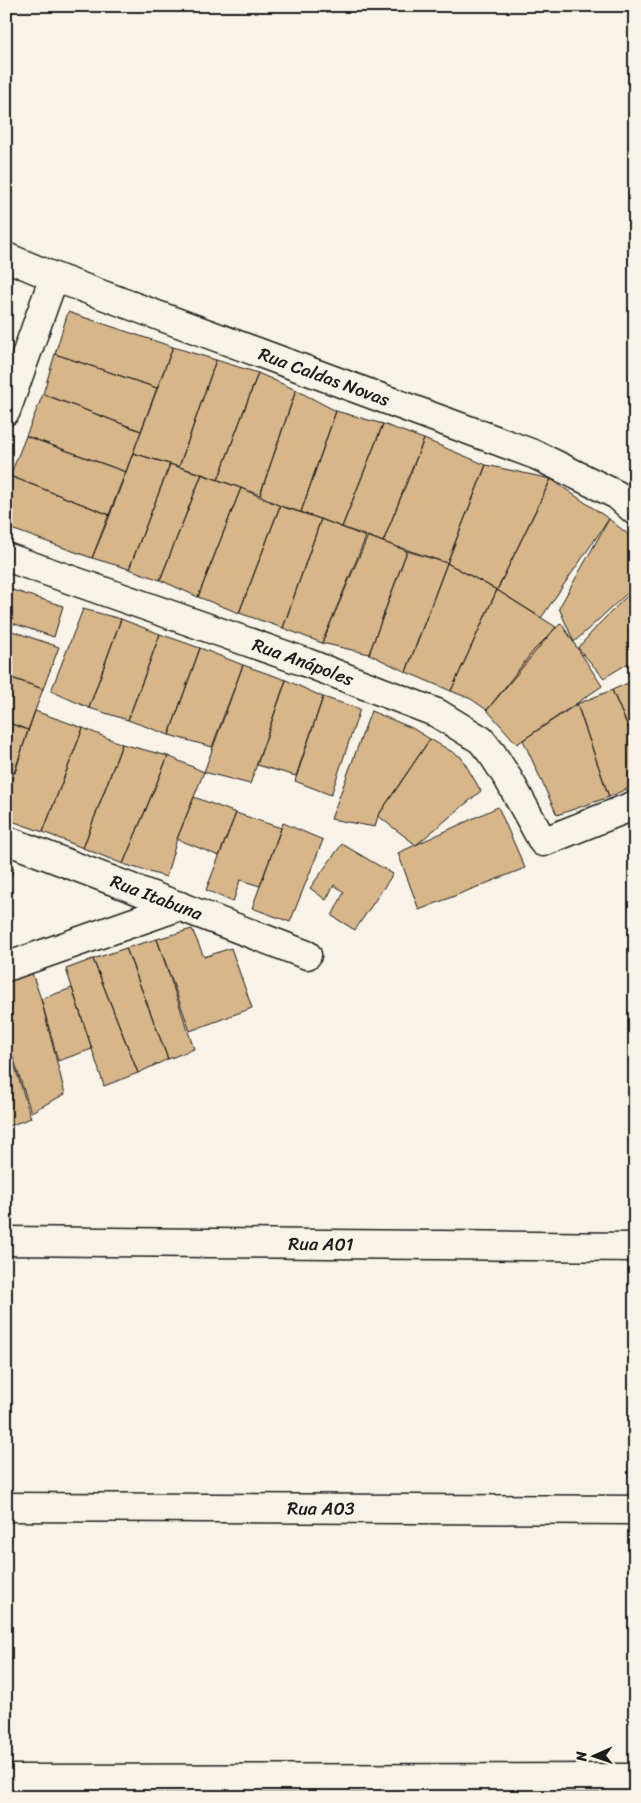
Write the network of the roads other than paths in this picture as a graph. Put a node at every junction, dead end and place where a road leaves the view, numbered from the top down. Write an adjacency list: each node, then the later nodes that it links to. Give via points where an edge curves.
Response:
1 (6, 257): 2 (street, Rua Caldas Novas)
2 (54, 277): 3 (street); 4 (street, Rua Caldas Novas, via 536,455 617,494)
3 (6, 411)
4 (635, 510)
5 (6, 557): 6 (street, Rua Anápoles, via 305,662 437,713 480,740 493,755 543,842)
6 (635, 804)
7 (6, 840): 8 (street, Rua Itabuna)
8 (180, 906): 9 (street, Rua Itabuna); 10 (street)
9 (307, 955)
10 (6, 967)
11 (6, 1241): 12 (street, Rua A01)
12 (635, 1247)
13 (6, 1507): 14 (street, Rua A03)
14 (635, 1510)
15 (635, 1778): 16 (street)
16 (6, 1780)

